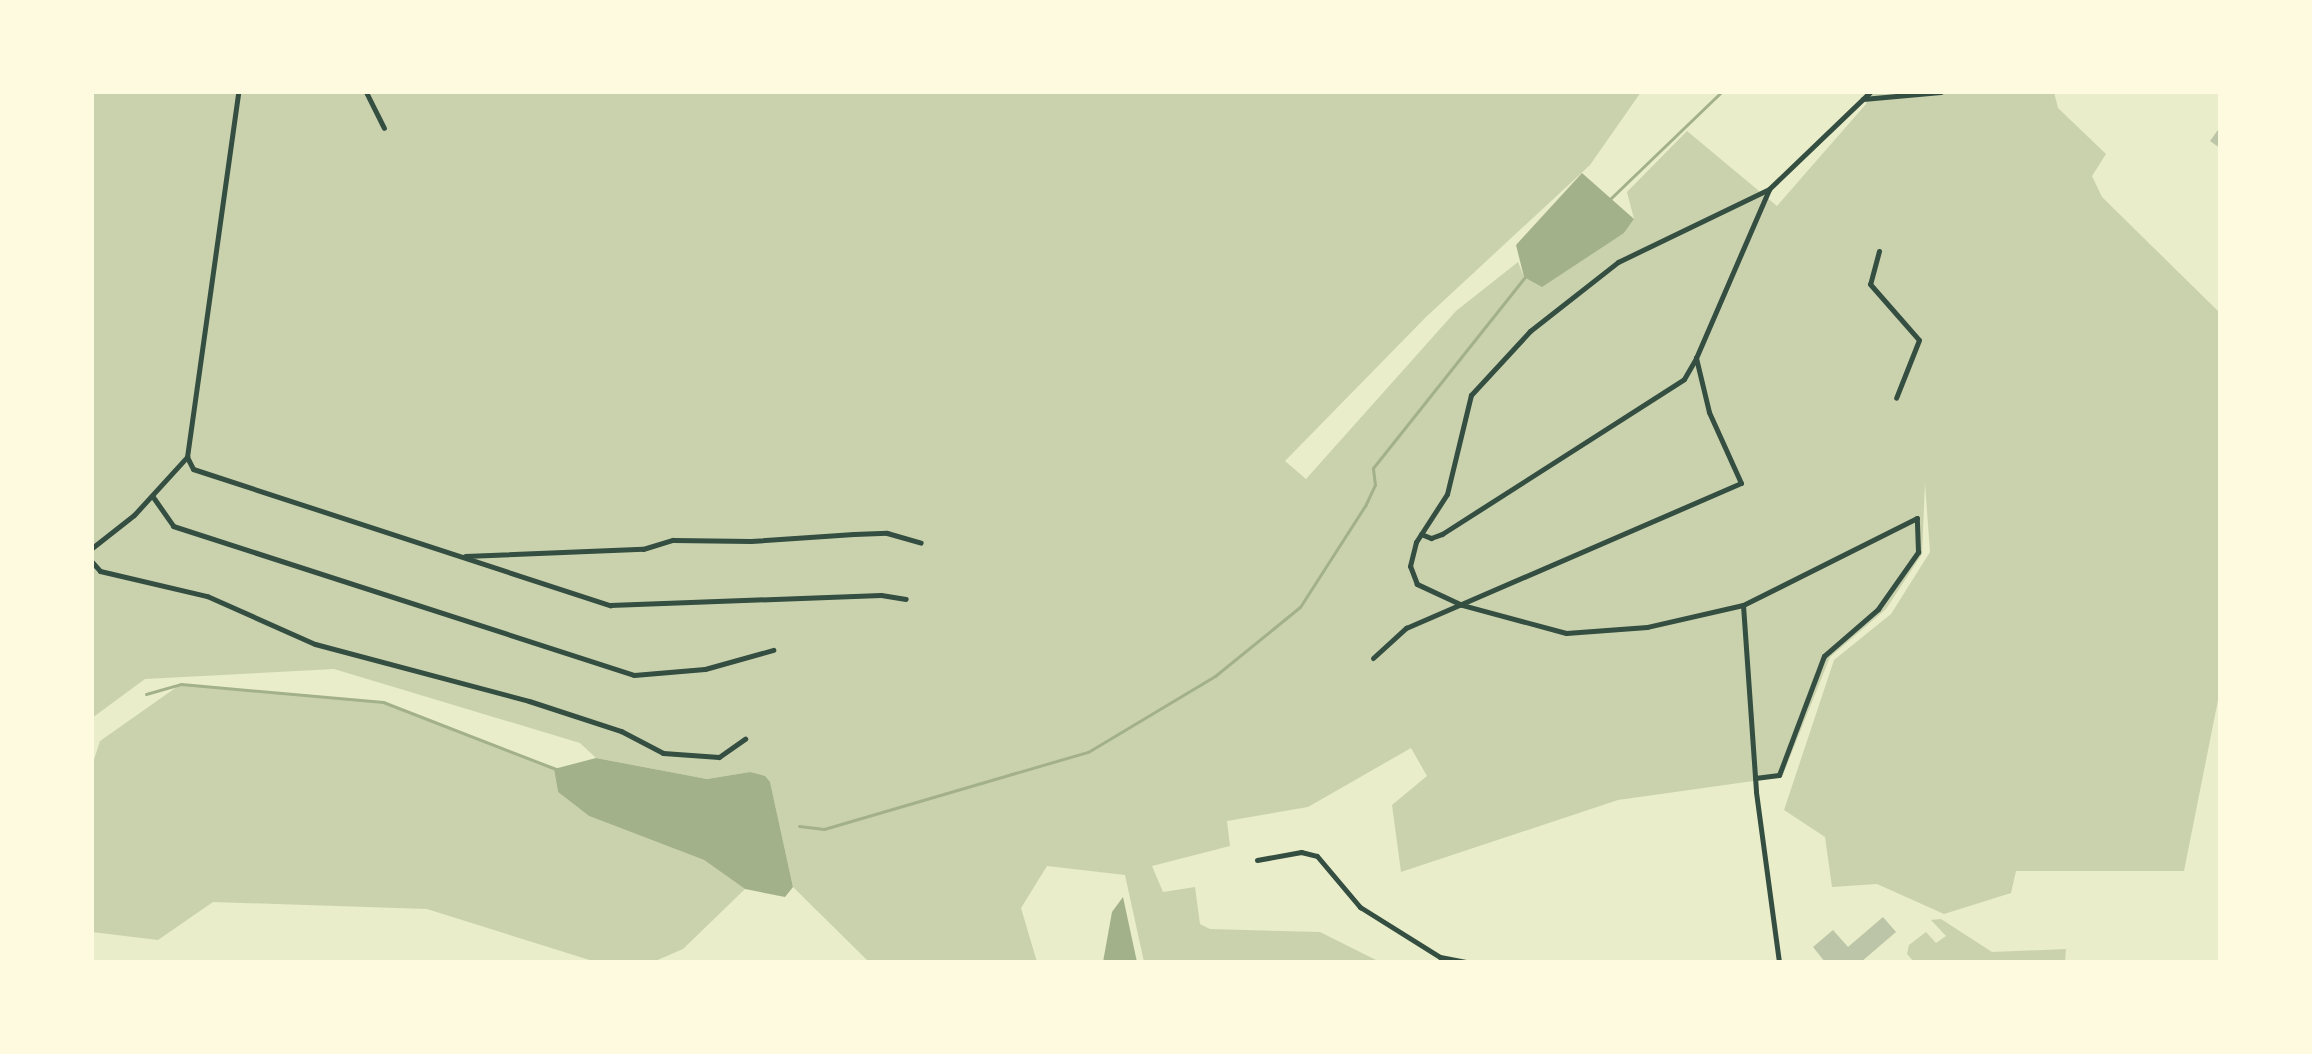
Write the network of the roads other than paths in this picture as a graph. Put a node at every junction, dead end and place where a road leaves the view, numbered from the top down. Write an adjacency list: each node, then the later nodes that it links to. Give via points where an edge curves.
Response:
1 (238, 92): 11 (street)
2 (366, 92): 6 (street)
3 (1870, 92): 5 (street)
4 (1941, 92): 5 (street)
5 (1862, 99): 7 (street)
6 (384, 128)
7 (1769, 189): 9 (street); 13 (street, via 1618,262 1530,331 1471,395 1447,494)
8 (1879, 251): 10 (street, via 1870,284 1919,340)
9 (1696, 358): 13 (street, via 1684,379 1442,534); 19 (street, via 1709,412 1741,483)
10 (1896, 398)
11 (187, 457): 12 (street); 16 (street, via 193,469)
12 (153, 497): 15 (street); 21 (street, via 173,526 634,675 705,669)
13 (1421, 534): 19 (street, via 1410,566 1417,584)
14 (921, 543): 16 (street, via 887,533 673,540 643,549)
15 (92, 548)
16 (458, 556): 18 (street, via 610,605 881,595)
17 (92, 562): 23 (street, via 100,571 207,596 315,644 621,731 663,753 719,757)
18 (906, 599)
19 (1462, 605): 20 (street, via 1566,633 1647,627); 22 (street, via 1406,628)
20 (1743, 605): 24 (street); 24 (street, via 1917,518 1918,552 1878,609 1824,656 1779,775)
21 (773, 650)
22 (1373, 658)
23 (745, 739)
24 (1755, 778): 27 (street)
25 (1257, 860): 26 (street, via 1301,852 1317,856 1360,907 1440,957)
26 (1465, 962)
27 (1779, 962)

